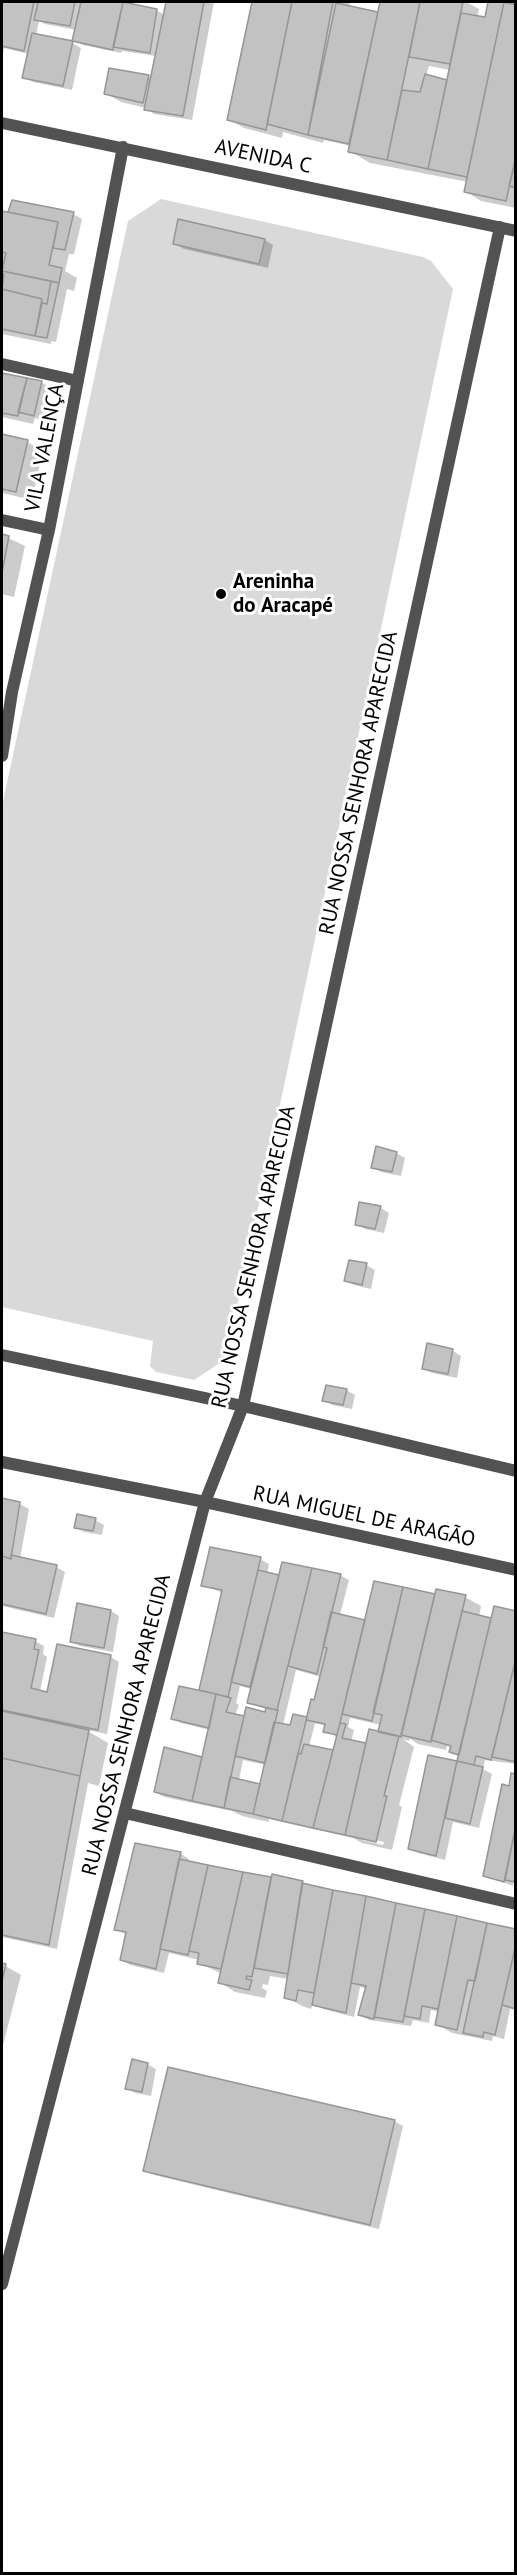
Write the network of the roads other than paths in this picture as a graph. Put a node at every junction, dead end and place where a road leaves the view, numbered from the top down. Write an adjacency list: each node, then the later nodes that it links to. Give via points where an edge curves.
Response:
1 (2, 123): 2 (street, AVENIDA C)
2 (123, 147): 3 (street, AVENIDA C); 6 (street, VILA VALENÇA)
3 (500, 227): 4 (street, AVENIDA C); 12 (street, RUA NOSSA SENHORA APARECIDA)
4 (516, 231)
5 (2, 364): 6 (street)
6 (78, 381): 8 (street, VILA VALENÇA)
7 (2, 520): 8 (street)
8 (49, 531): 9 (street, VILA VALENÇA)
9 (7, 691): 10 (street, VILA VALENÇA)
10 (2, 756)
11 (2, 1355): 12 (street)
12 (243, 1406): 14 (street); 15 (street, RUA NOSSA SENHORA APARECIDA)
13 (2, 1462): 15 (street, RUA MIGUEL DE ARAGÃO)
14 (516, 1471)
15 (205, 1502): 16 (street, RUA MIGUEL DE ARAGÃO); 17 (street, RUA NOSSA SENHORA APARECIDA)
16 (516, 1570)
17 (125, 1813): 18 (street); 19 (street, RUA NOSSA SENHORA APARECIDA)
18 (516, 1904)
19 (2, 2284)

